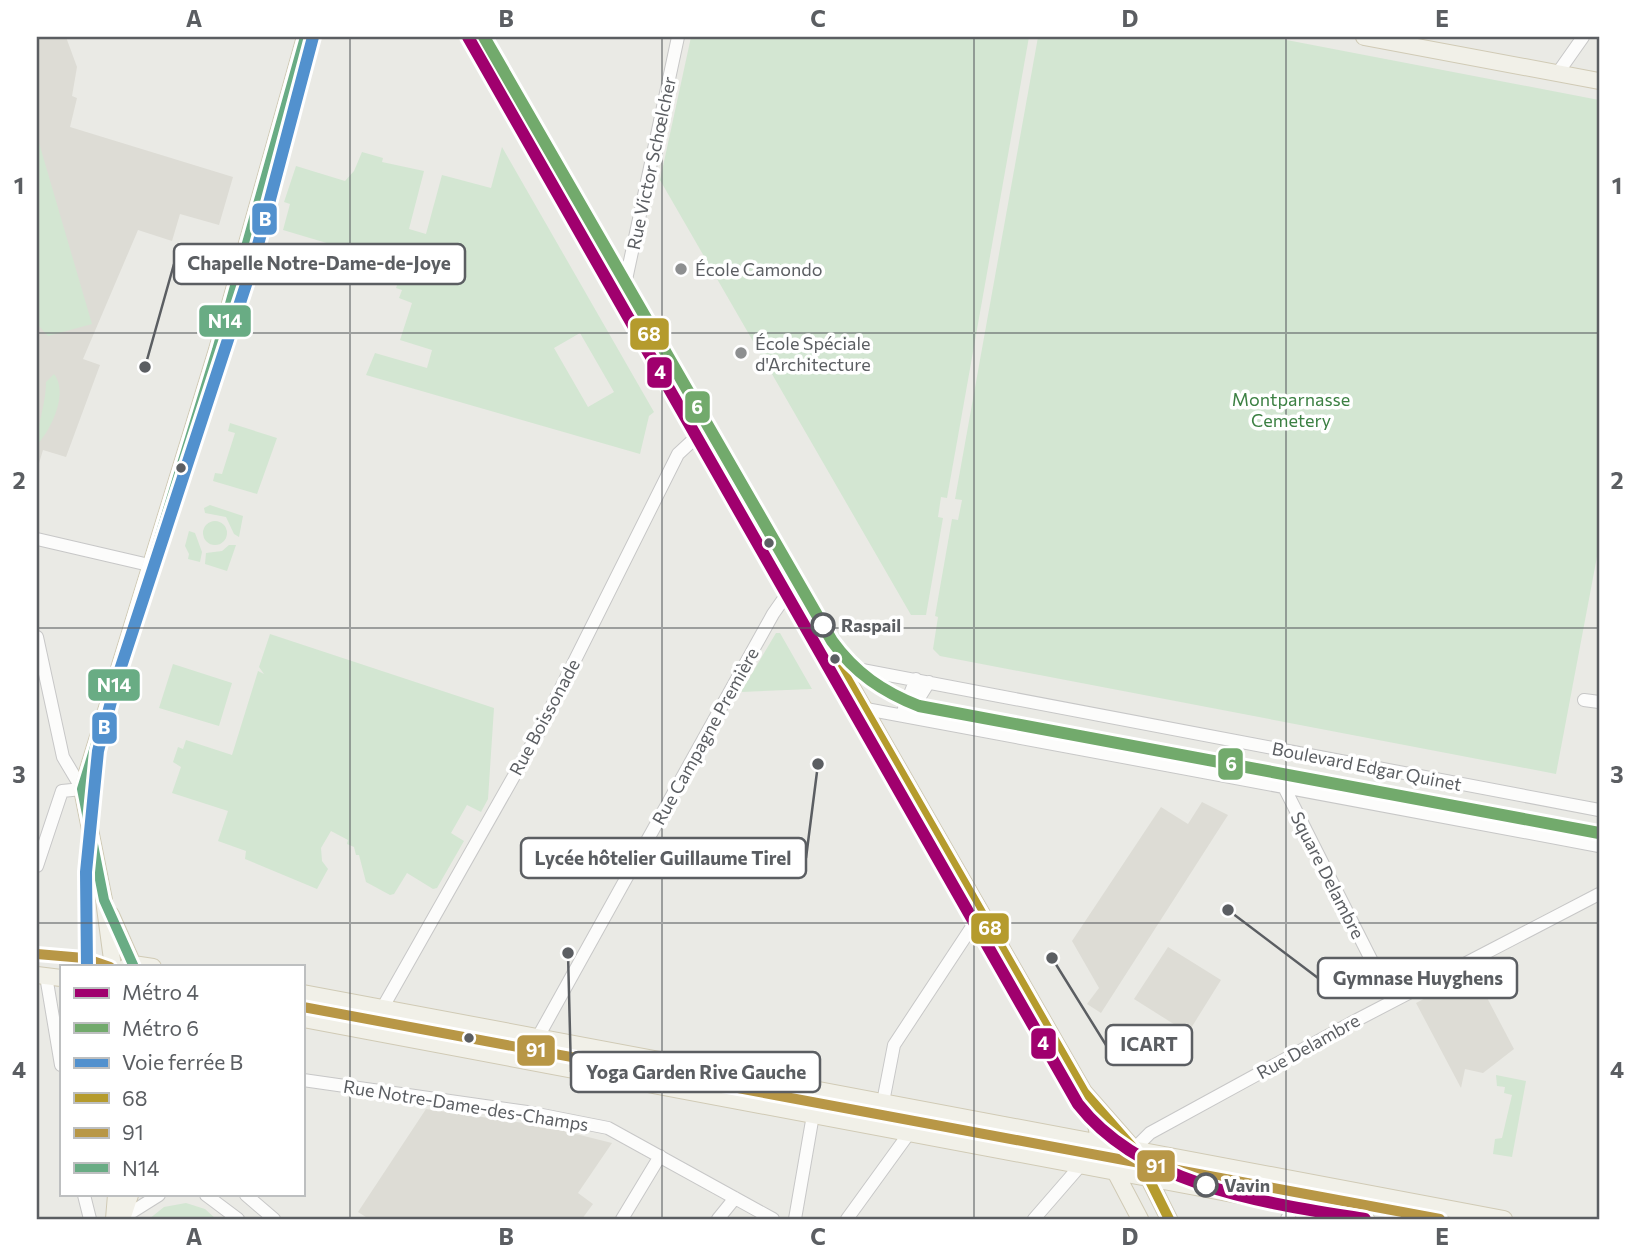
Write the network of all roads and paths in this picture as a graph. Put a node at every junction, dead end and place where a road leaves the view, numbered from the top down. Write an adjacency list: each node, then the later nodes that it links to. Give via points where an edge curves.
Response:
1 (305, 37): 11 (main road, via 224,325)
2 (480, 37): 8 (main road)
3 (678, 37): 8 (street, Rue Victor Schœlcher)
4 (1364, 37): 6 (main road)
5 (1583, 37): 6 (street)
6 (1557, 74): 7 (main road)
7 (1599, 81)
8 (624, 289): 9 (main road)
9 (705, 429): 12 (main road); 34 (street, Rue Boissonade, via 678,454 540,730)
10 (37, 539): 11 (street)
11 (149, 565): 22 (main road)
12 (794, 584): 14 (main road); 36 (street, Rue Campagne Première, via 773,614)
13 (37, 637): 22 (street, via 63,757)
14 (841, 666): 15 (street, Boulevard Edgar Quinet); 18 (main road)
15 (922, 681): 19 (street); 20 (street); 23 (street, Boulevard Edgar Quinet)
16 (1584, 700): 17 (street)
17 (1599, 702)
18 (866, 709): 19 (street, Boulevard Edgar Quinet); 28 (main road)
19 (902, 714): 20 (street, Boulevard Edgar Quinet)
20 (922, 718): 21 (street, Boulevard Edgar Quinet)
21 (1284, 787): 24 (street, Boulevard Edgar Quinet); 33 (street, Square Delambre)
22 (82, 789): 25 (street, via 62,791); 27 (main road)
23 (1599, 810)
24 (1599, 846)
25 (37, 866)
26 (1599, 894): 33 (street, Rue Delambre)
27 (104, 900): 29 (main road); 30 (main road)
28 (981, 913): 39 (main road); 40 (street, via 894,1045)
29 (113, 965)
30 (131, 965)
31 (48, 977): 37 (street)
32 (304, 993): 34 (main road)
33 (1392, 1001): 44 (street, Rue Delambre, via 1150,1133)
34 (383, 1007): 36 (main road)
35 (304, 1019): 41 (main road)
36 (538, 1037): 40 (main road)
37 (60, 1058)
38 (304, 1080): 45 (street, Rue Notre-Dame-des-Champs, via 608,1128)
39 (1091, 1101): 43 (main road); 44 (main road)
40 (883, 1102): 43 (main road)
41 (813, 1115): 42 (main road); 65 (street)
42 (910, 1132): 46 (main road); 66 (street)
43 (1100, 1143): 44 (main road); 46 (street); 47 (main road)
44 (1134, 1149): 48 (main road); 71 (main road)
45 (660, 1156): 56 (street, Rue Notre-Dame-des-Champs); 62 (street)
46 (1083, 1166): 47 (main road); 67 (street)
47 (1116, 1172): 48 (main road); 68 (main road)
48 (1149, 1179): 57 (main road); 69 (main road)
49 (84, 1196): 60 (street)
50 (116, 1196): 59 (main road)
51 (130, 1196): 59 (main road)
52 (157, 1196): 59 (street)
53 (207, 1196): 61 (street)
54 (247, 1196): 58 (street)
55 (261, 1196): 58 (street)
56 (735, 1198): 63 (street); 64 (street, Rue Notre-Dame-des-Champs)
57 (1290, 1212): 70 (main road)
58 (267, 1217)
59 (120, 1218)
60 (90, 1219)
61 (238, 1219)
62 (622, 1219)
63 (718, 1219)
64 (773, 1219)
65 (795, 1219)
66 (846, 1219)
67 (1034, 1219)
68 (1140, 1219)
69 (1169, 1219)
70 (1366, 1219)
71 (1504, 1219)

